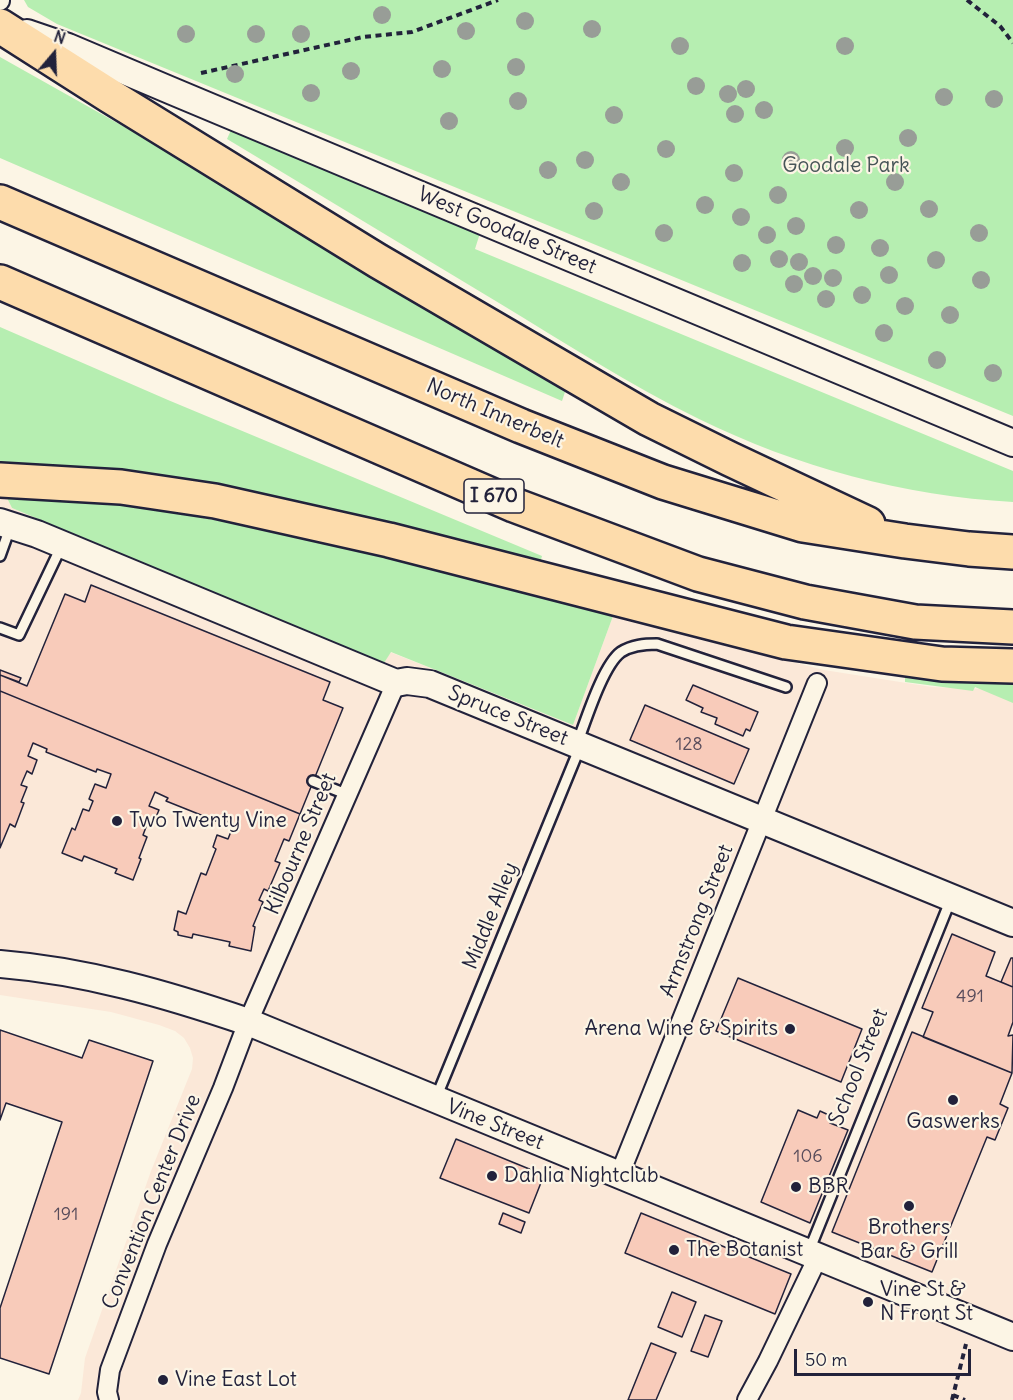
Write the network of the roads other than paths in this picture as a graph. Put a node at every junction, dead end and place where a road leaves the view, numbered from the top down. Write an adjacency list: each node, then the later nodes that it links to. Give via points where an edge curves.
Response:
1 (0, 24): 4 (street, West Goodale Street, via 68,47); 7 (highway, via 359,249 649,419)
2 (0, 202): 7 (highway, North Innerbelt, via 521,426 663,482 803,525)
3 (0, 282): 11 (highway, I 670, via 503,500 698,574 805,603 915,622)
4 (1013, 443)
5 (0, 480): 13 (highway, via 121,488 215,501 389,540 786,642 942,664)
6 (6, 524): 8 (street, Spruce Street); 10 (lane)
7 (905, 541): 9 (highway, North Innerbelt)
8 (62, 544): 12 (lane, via 19,635); 14 (street, Spruce Street)
9 (1013, 552)
10 (0, 556)
11 (1013, 627)
12 (0, 628)
13 (1013, 666)
14 (396, 683): 17 (street, Spruce Street, via 430,684); 19 (street, Kilbourne Street)
15 (818, 683): 20 (street, Armstrong Street)
16 (786, 687): 17 (lane, Middle Alley, via 657,644 638,644 620,653 608,666)
17 (579, 745): 20 (street, Spruce Street); 25 (lane, Middle Alley)
18 (313, 781): 19 (lane)
19 (346, 794): 24 (street, Kilbourne Street)
20 (762, 820): 21 (street, Spruce Street); 26 (street, Armstrong Street)
21 (951, 898): 22 (street, Spruce Street); 27 (lane, School Street)
22 (1013, 923)
23 (0, 964): 24 (street, Vine Street, via 118,982)
24 (248, 1022): 25 (street, Vine Street); 29 (street, Convention Center Drive, via 110,1370)
25 (435, 1100): 26 (street, Vine Street)
26 (619, 1176): 27 (street, Vine Street)
27 (813, 1255): 28 (street, Vine Street); 30 (street, School Street, via 799,1299)
28 (1013, 1337)
29 (109, 1400)
30 (747, 1400)

